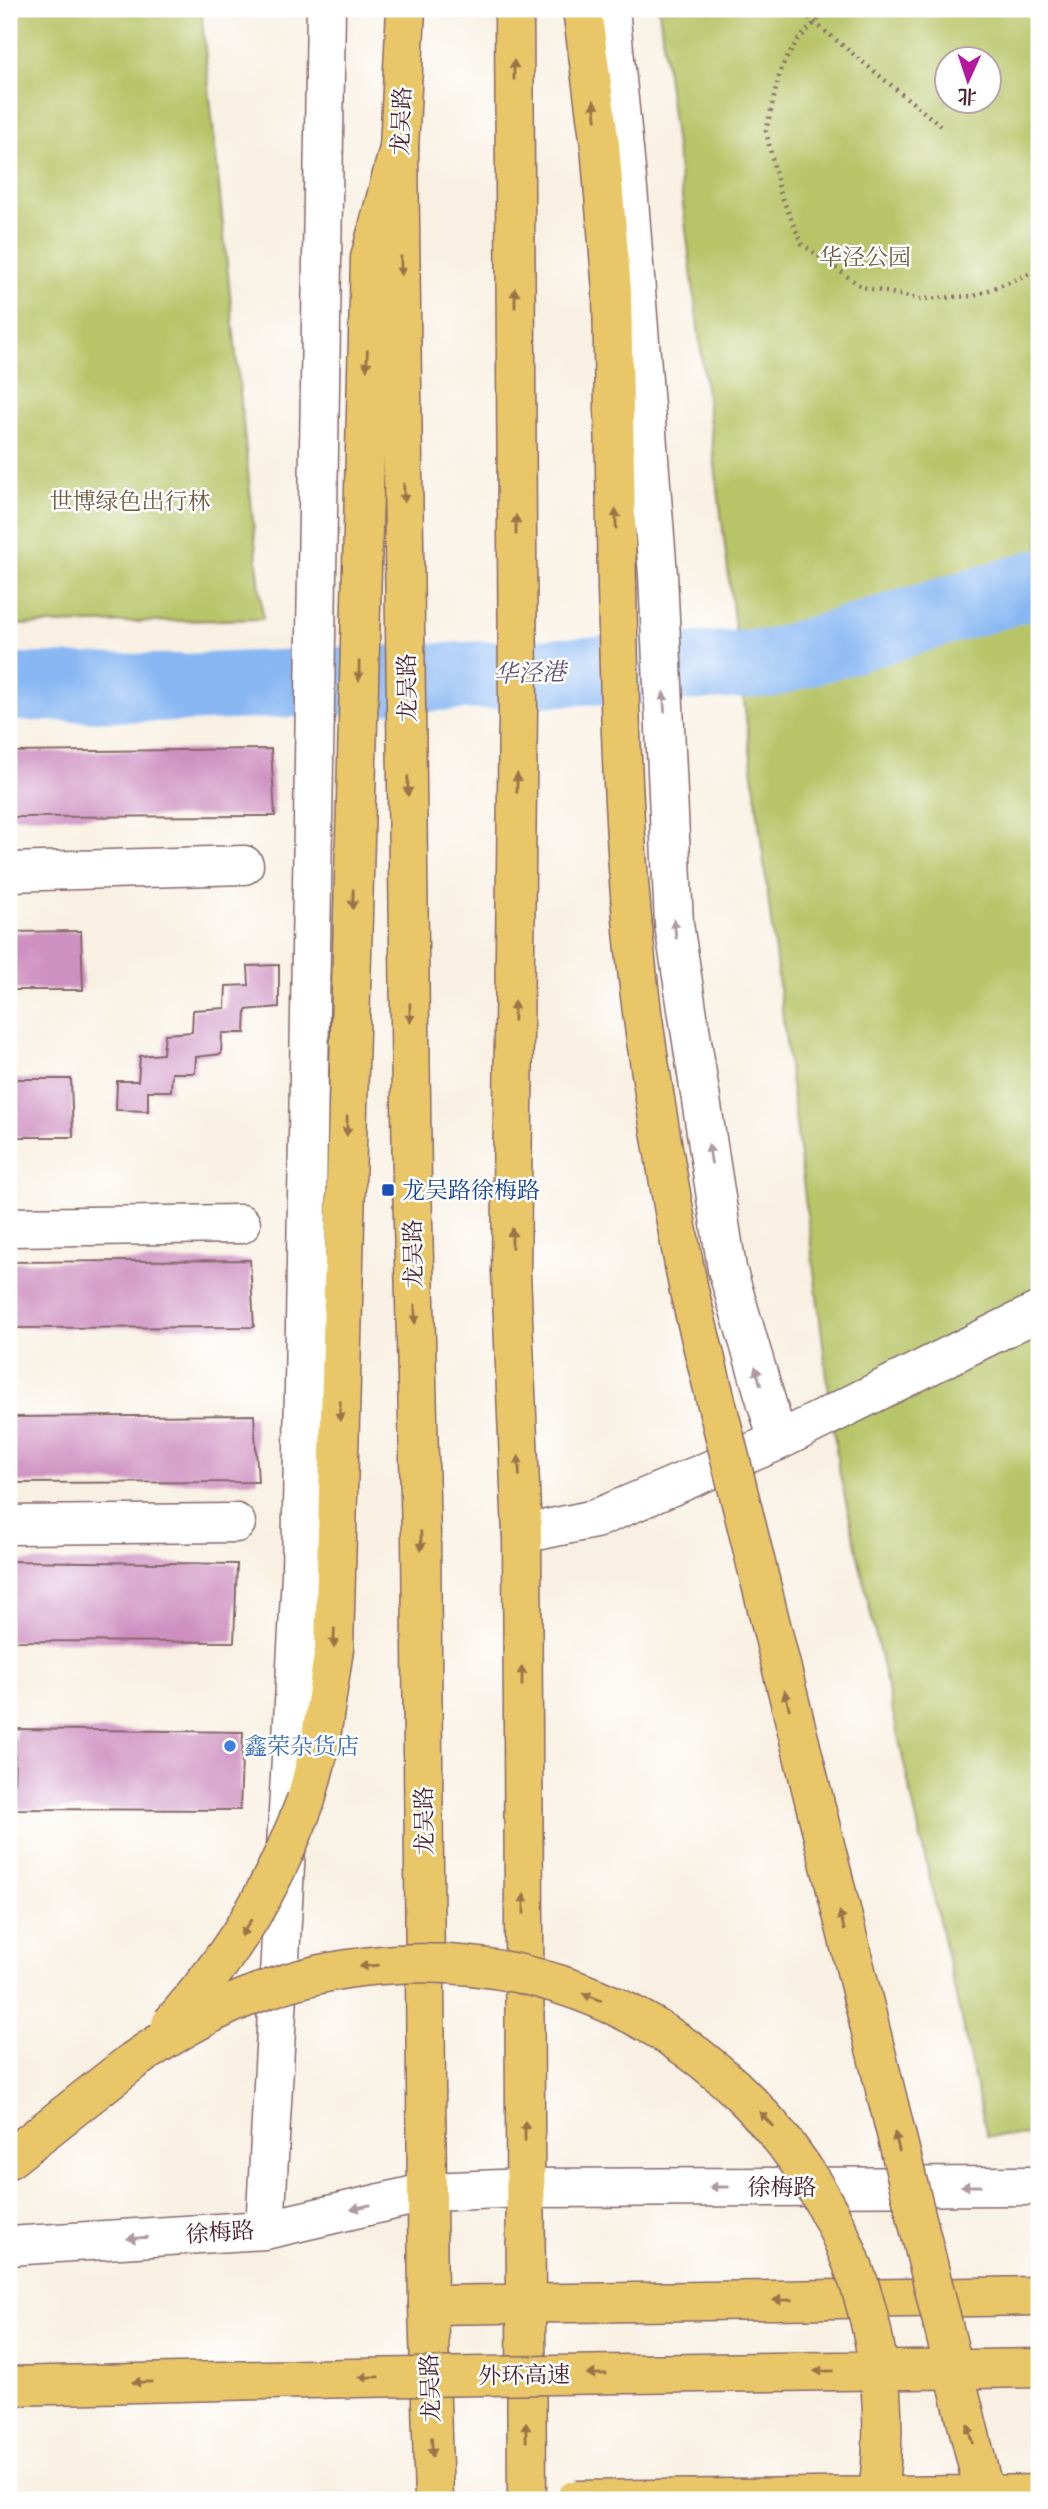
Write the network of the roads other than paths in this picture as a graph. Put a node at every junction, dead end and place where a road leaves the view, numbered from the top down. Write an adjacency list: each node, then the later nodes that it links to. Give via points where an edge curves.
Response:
1 (326, 9): 21 (street, via 301,1575)
2 (406, 9): 6 (main road, 龙吴路)
3 (514, 9): 15 (main road, one-way to 3, via 511,1272 518,711)
4 (582, 9): 33 (main road, one-way to 4, bridge, via 727,1456 662,1151 641,998 620,742 612,291)
5 (610, 9): 12 (street, one-way to 5, via 727,1269 674,924 658,575)
6 (399, 148): 16 (main road, one-way to 16, bridge, via 370,258 334,1649 329,1700 306,1800 267,1894 207,1983); 20 (main road, 龙吴路, one-way to 20)
7 (244, 865): 8 (street)
8 (9, 872)
9 (241, 1224): 10 (street)
10 (9, 1227)
11 (1039, 1311): 12 (street)
12 (778, 1441): 15 (street, via 595,1518)
13 (236, 1523): 14 (street)
14 (9, 1525)
15 (522, 1534): 19 (main road, one-way to 15)
16 (133, 2061): 17 (main road); 32 (main road, one-way to 16, bridge, via 883,2413 879,2361 853,2260 831,2213 789,2147 738,2089 654,2027 597,1999 513,1973 463,1965 376,1966 313,1975 253,1994 174,2032)
17 (9, 2159)
18 (1039, 2186): 19 (street, 徐梅路, one-way to 19)
19 (525, 2188): 20 (street, 徐梅路); 24 (main road)
20 (428, 2192): 21 (street, 徐梅路, one-way to 21); 25 (main road, 龙吴路)
21 (265, 2230): 22 (street, 徐梅路, one-way to 22)
22 (9, 2246)
23 (1039, 2296): 24 (main road, one-way to 24)
24 (524, 2304): 25 (main road); 30 (main road, one-way to 24)
25 (428, 2305): 29 (main road, 龙吴路, one-way to 29)
26 (1039, 2368): 27 (main road, 外环高速, one-way to 27, bridge)
27 (9, 2386)
28 (1039, 2494): 31 (main road, bridge)
29 (434, 2500)
30 (527, 2500)
31 (575, 2500)
32 (877, 2500)
33 (986, 2500)

